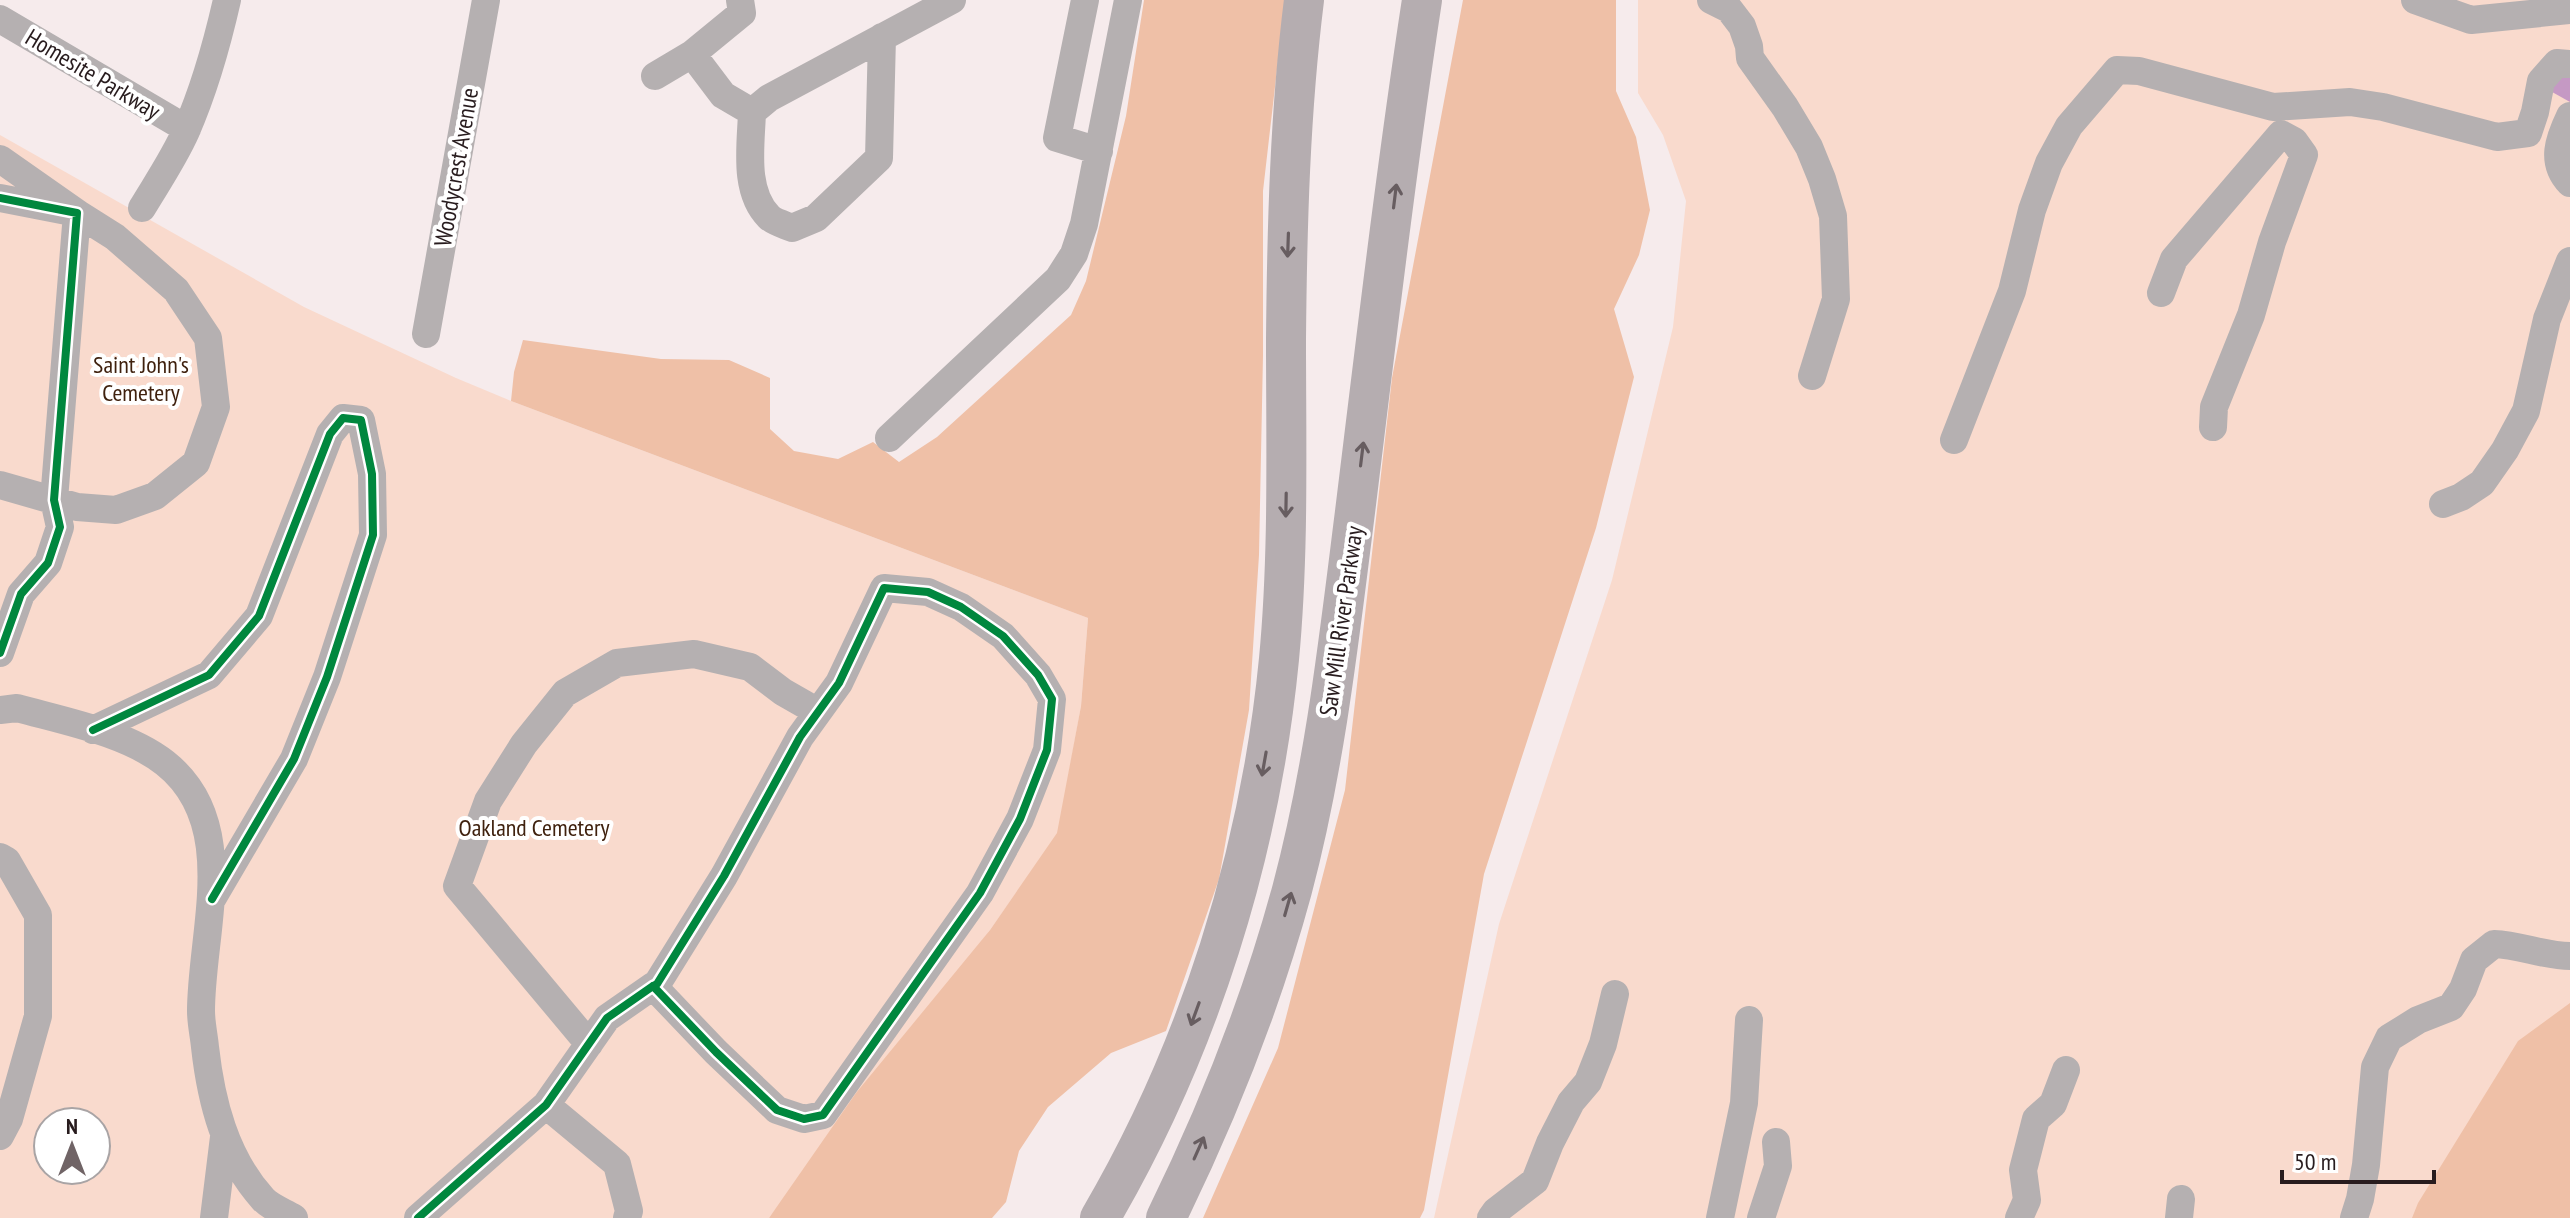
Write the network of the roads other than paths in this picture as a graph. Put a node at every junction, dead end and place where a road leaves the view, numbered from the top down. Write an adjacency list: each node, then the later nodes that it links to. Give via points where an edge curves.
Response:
1 (227, 0): 21 (street)
2 (486, 0): 32 (street, Woodycrest Avenue)
3 (740, 0): 15 (street, via 742,13)
4 (952, 0): 14 (street)
5 (1085, 0): 23 (street, via 1057,138)
6 (1128, 0): 23 (street)
7 (1278, 0): 26 (highway)
8 (1304, 0): 26 (highway)
9 (1711, 0): 33 (street, via 1729,9 1742,26 1750,58 1809,147 1833,216 1836,299)
10 (2415, 0): 12 (street, via 2471,20)
11 (1422, 9): 61 (highway, Saw Mill River Parkway, one-way to 11, via 1249,1026 1309,818 1334,677)
12 (2570, 10)
13 (0, 19): 21 (street, Homesite Parkway)
14 (882, 37): 19 (street); 19 (street, via 879,158 816,218 792,228 770,218 753,192)
15 (692, 54): 17 (street); 19 (street, via 723,95)
16 (2570, 64): 18 (street, via 2557,63 2541,81 2528,133 2497,137 2350,102)
17 (655, 76)
18 (2282, 107): 22 (street); 36 (street, via 2117,70 2069,126 2049,163 2012,291)
19 (752, 112)
20 (2570, 116): 25 (street, via 2559,138 2557,159)
21 (187, 129): 28 (street)
22 (2284, 136): 31 (street, via 2174,259); 34 (street, via 2304,155 2214,407)
23 (1099, 151): 35 (street, via 1080,239 1058,279)
24 (0, 159): 29 (street)
25 (2570, 183)
26 (1290, 195): 60 (highway, one-way to 60, via 1284,585 1258,802 1196,1014 1157,1110)
27 (0, 198): 29 (street)
28 (142, 208)
29 (77, 213): 38 (street); 38 (street, via 115,237 176,290 208,338 216,407 196,463 155,496 116,510)
30 (2570, 261): 39 (street, via 2547,319 2526,411 2482,483)
31 (2161, 293)
32 (426, 334)
33 (1812, 376)
34 (2213, 427)
35 (889, 438)
36 (1954, 440)
37 (0, 485): 38 (street)
38 (54, 500): 40 (street, via 60,527 48,563 21,594)
39 (2443, 504)
40 (0, 653)
41 (0, 710): 43 (street, via 17,708)
42 (818, 712): 47 (street, via 724,876); 47 (street, via 839,683 884,588 928,592 961,607 1003,636 1052,699 1047,750 1020,819 980,893 823,1115 804,1119 777,1110); 50 (street, via 750,667 694,654 617,663 565,693 524,744 488,801 457,886)
43 (93, 730): 45 (street, via 137,745 167,764 196,797 209,839); 45 (street, via 209,675 259,616 330,434 343,418 361,420 372,474 373,535 294,759)
44 (4, 873): 53 (street, via 38,915 38,1016)
45 (212, 899): 54 (street, via 201,1011 209,1083)
46 (2570, 956): 66 (street, via 2494,944 2474,960 2451,1007 2389,1038 2375,1067 2366,1165)
47 (653, 986): 50 (street, via 607,1018)
48 (1615, 994): 62 (street, via 1588,1082 1571,1102 1535,1181)
49 (1749, 1020): 63 (street, via 1744,1103)
50 (589, 1044): 52 (street)
51 (2066, 1070): 65 (street, via 2053,1104 2036,1119 2023,1170 2027,1200)
52 (546, 1105): 58 (street); 59 (street, via 617,1164)
53 (0, 1136)
54 (224, 1137): 56 (street); 57 (street, via 264,1201)
55 (1776, 1142): 64 (street, via 1778,1166)
56 (214, 1218)
57 (294, 1218)
58 (418, 1218)
59 (627, 1218)
60 (1100, 1218)
61 (1166, 1218)
62 (1491, 1218)
63 (1720, 1218)
64 (1761, 1218)
65 (2019, 1218)
66 (2354, 1218)

